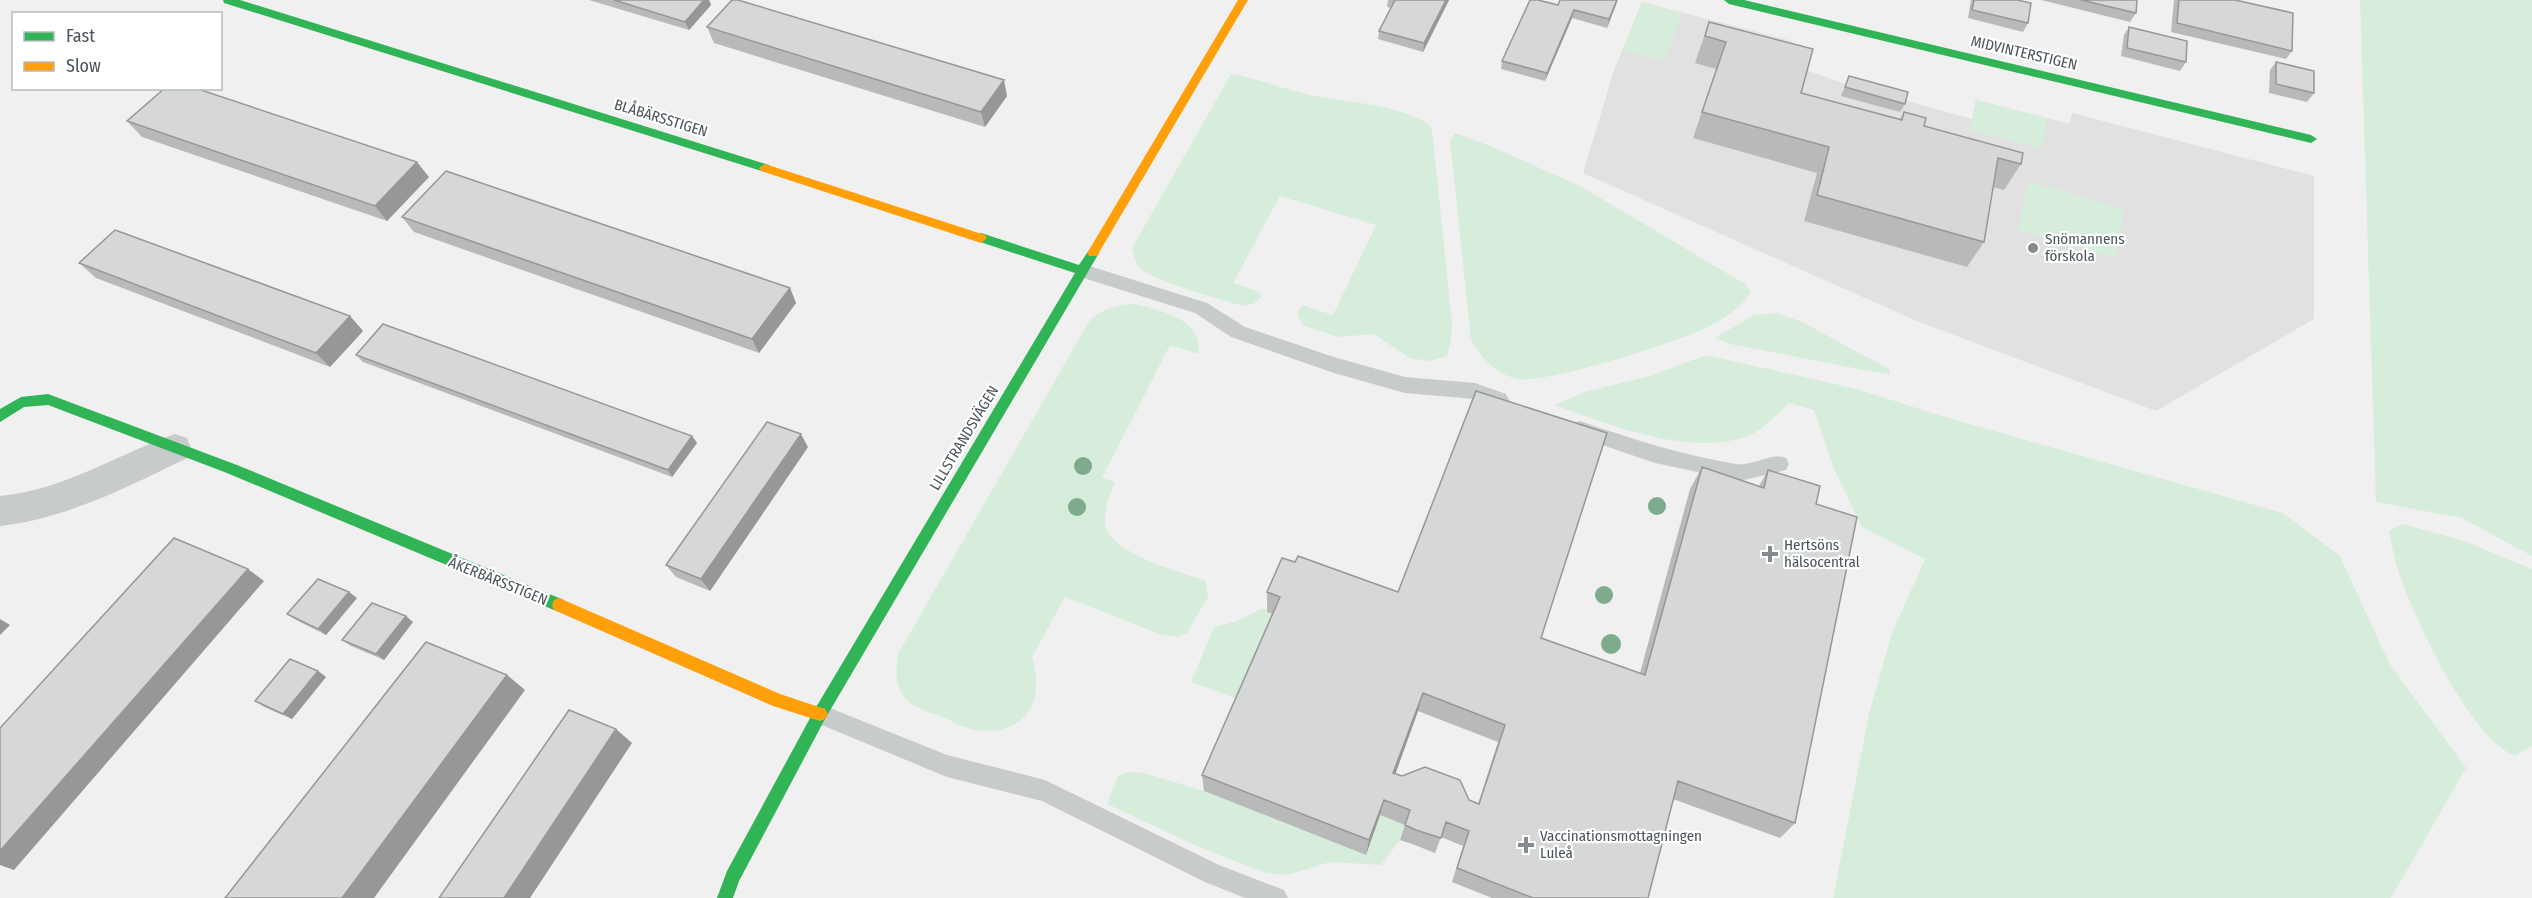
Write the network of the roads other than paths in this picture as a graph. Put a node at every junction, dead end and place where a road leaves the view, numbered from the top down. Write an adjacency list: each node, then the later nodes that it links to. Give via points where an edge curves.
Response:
1 (228, 0): 5 (street, BLÅBÄRSSTIGEN)
2 (1243, 0): 5 (street, LILLSTRANDSVÄGEN)
3 (1729, 0): 4 (street, MIDVINTERSTIGEN)
4 (2311, 139)
5 (1083, 271): 6 (lane, via 1201,309 1238,332 1334,365 1405,385 1475,391); 12 (street, LILLSTRANDSVÄGEN)
6 (1520, 407)
7 (0, 416): 9 (street, ÅKERBÄRSSTIGEN, via 21,402 48,399)
8 (1565, 423): 10 (lane, via 1655,455 1740,473)
9 (175, 448): 11 (street, via 67,494 14,511); 12 (street, ÅKERBÄRSSTIGEN, via 601,622 778,701)
10 (1779, 464)
11 (0, 511)
12 (820, 714): 13 (street, LILLSTRANDSVÄGEN); 14 (lane, via 947,766 1045,791 1213,874)
13 (725, 898)
14 (1276, 898)

